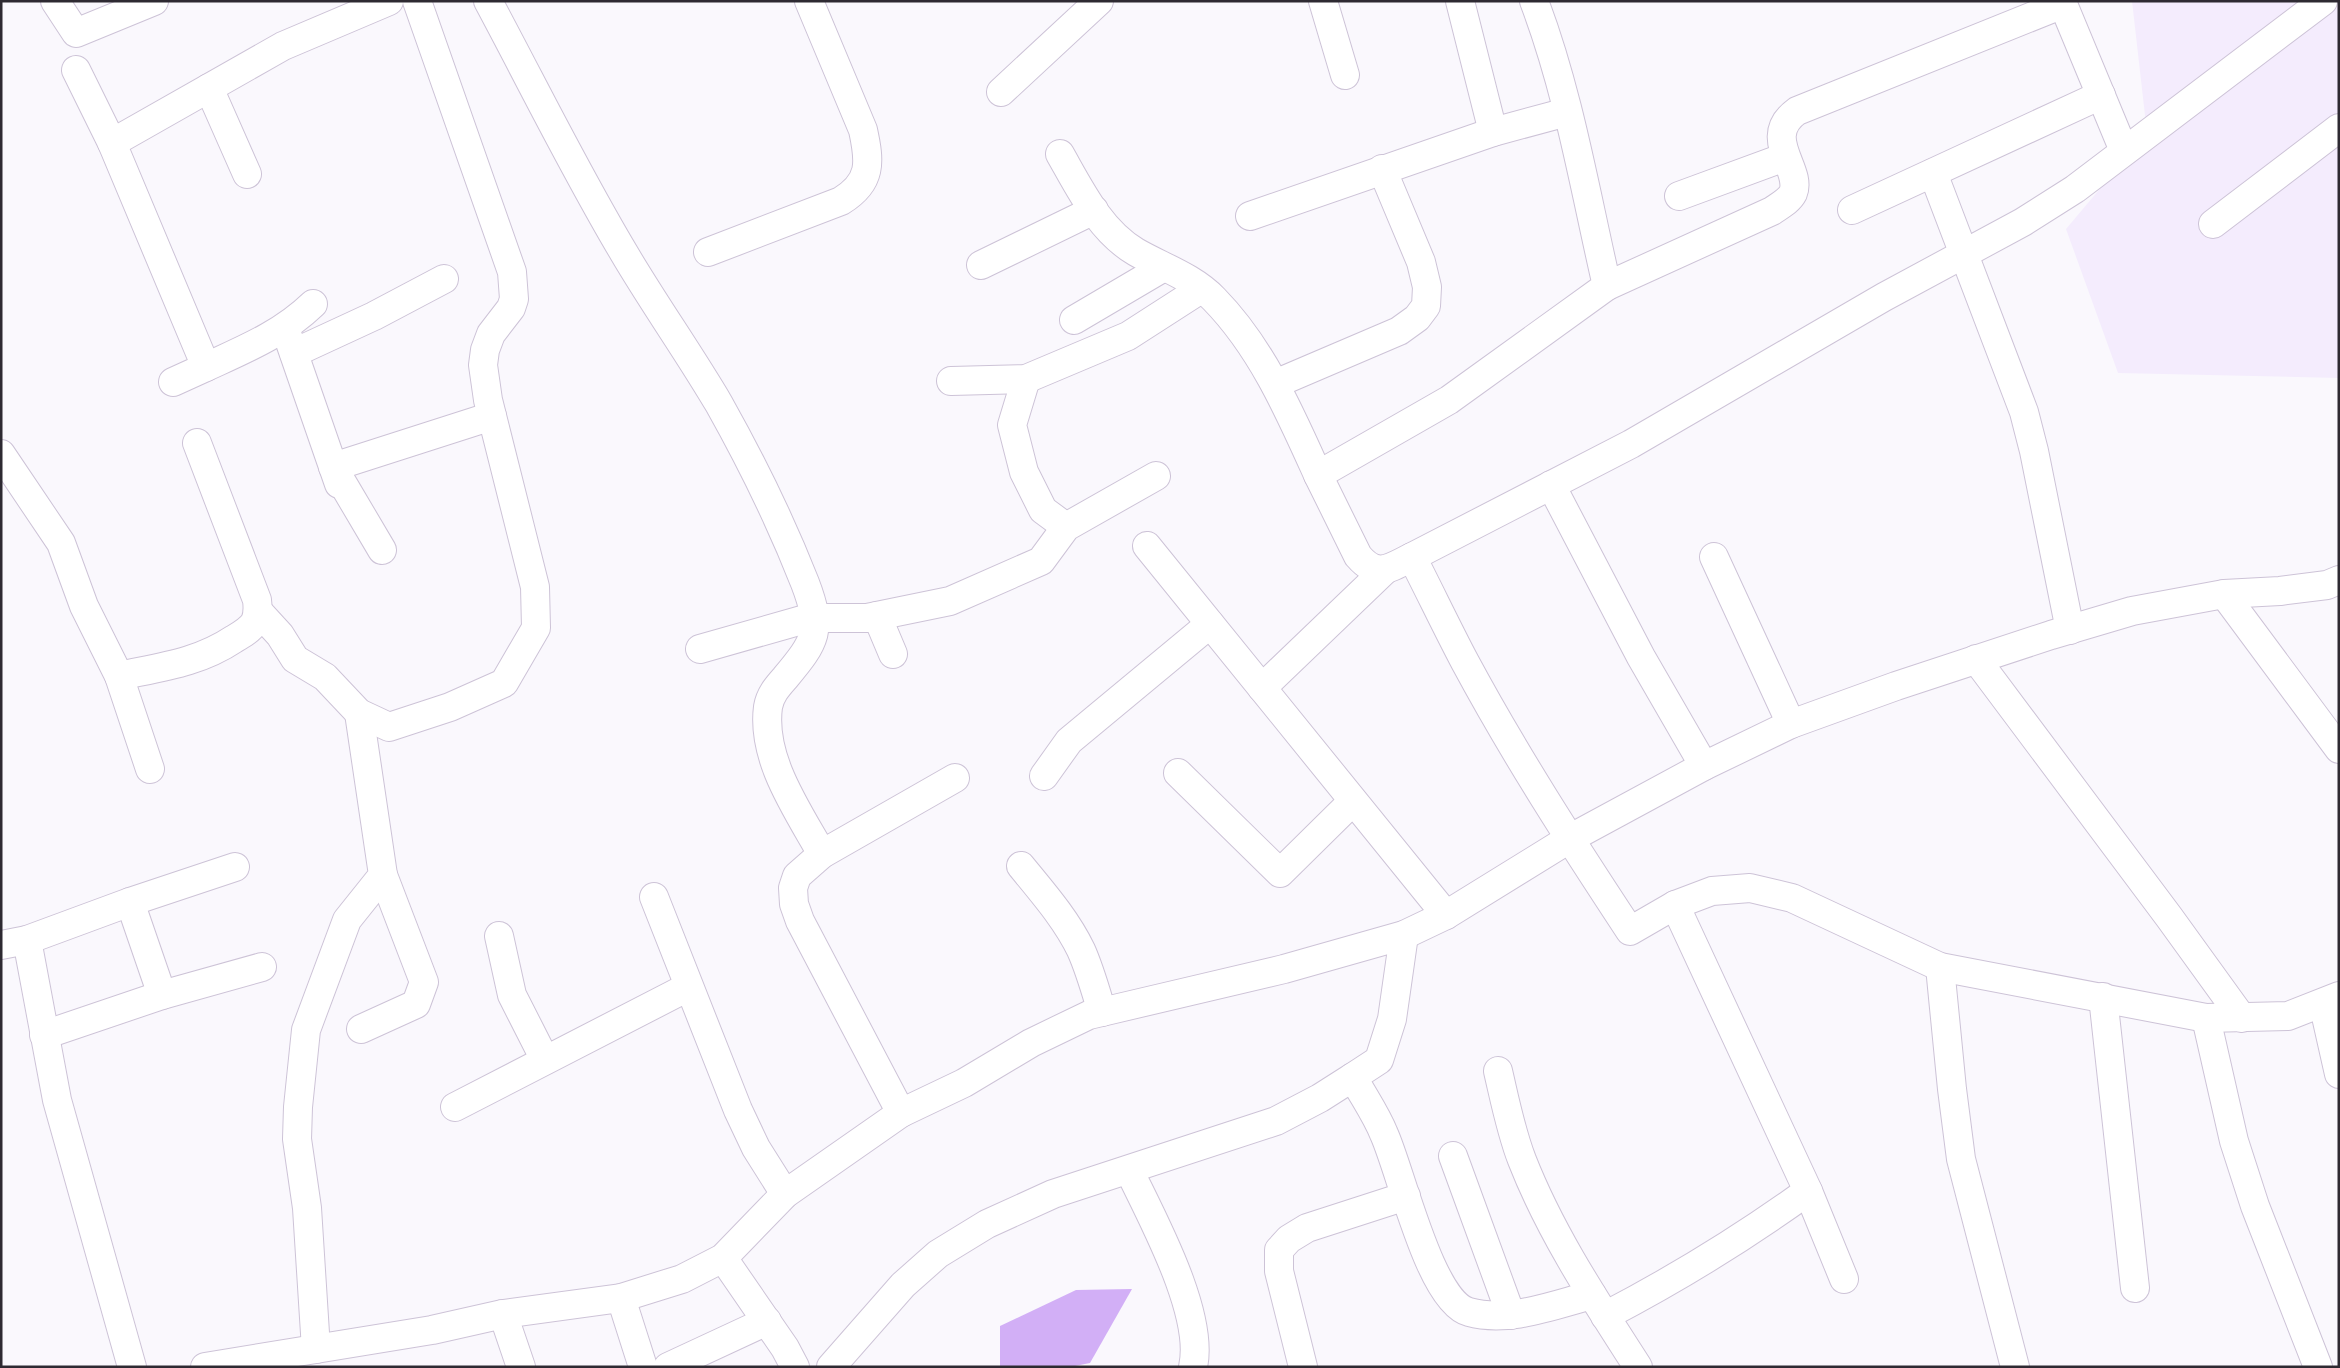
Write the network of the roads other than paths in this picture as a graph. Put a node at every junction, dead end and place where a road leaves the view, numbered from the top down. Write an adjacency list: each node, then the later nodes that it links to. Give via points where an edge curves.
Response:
1 (55, 1): 2 (street, via 76,33)
2 (154, 1)
3 (389, 1): 15 (street, via 283,46)
4 (417, 1): 48 (street, via 512,272 511,308 491,334 485,350 485,384)
5 (488, 1): 66 (street, via 622,249 744,449 805,583)
6 (809, 1): 33 (street, via 863,130 868,169 855,192 841,200)
7 (1099, 1): 16 (street)
8 (1323, 1): 14 (street)
9 (1460, 1): 20 (street)
10 (1534, 1): 18 (street)
11 (2323, 1): 22 (street)
12 (2062, 3): 17 (street); 24 (street, via 1798,111 1787,119 1783,129)
13 (76, 70): 21 (street)
14 (1346, 75)
15 (209, 88): 21 (street); 27 (street)
16 (1001, 92)
17 (2101, 96): 22 (street); 26 (street)
18 (1567, 112): 20 (street); 38 (street)
19 (2339, 128): 32 (street)
20 (1493, 132): 25 (street)
21 (112, 142): 43 (street)
22 (2124, 151): 34 (street, via 2075,189)
23 (1060, 154): 29 (street)
24 (1785, 157): 28 (street); 38 (street, via 1794,181 1793,193 1785,203)
25 (1382, 169): 31 (street); 47 (street, via 1421,262 1428,288 1426,306 1417,318 1399,331)
26 (1933, 173): 30 (street); 34 (street)
27 (247, 174)
28 (1680, 196)
29 (1094, 210): 35 (street); 36 (street, via 1116,238)
30 (1852, 210)
31 (1250, 216)
32 (2213, 224)
33 (708, 252)
34 (1964, 254): 54 (street, via 1630,444); 68 (street, via 2024,412)
35 (980, 265)
36 (1164, 267): 39 (street); 41 (street)
37 (444, 279): 42 (street, via 374,316)
38 (1607, 286): 52 (street, via 1449,400)
39 (1201, 288): 44 (street, via 1128,336); 47 (street, via 1245,336)
40 (313, 304): 42 (street)
41 (1074, 320)
42 (290, 341): 43 (street, via 268,339); 51 (street)
43 (206, 367): 46 (street)
44 (1026, 379): 45 (street); 56 (street, via 1012,425 1024,472 1043,510)
45 (951, 381)
46 (173, 382)
47 (1275, 384): 52 (street)
48 (492, 416): 51 (street); 74 (street, via 535,587 536,628 504,683 450,707 389,727)
49 (196, 443): 64 (street, via 252,584)
50 (1, 454): 72 (street, via 61,543 84,606)
51 (333, 466): 55 (street); 58 (street)
52 (1318, 475): 61 (street, via 1358,556 1367,567)
53 (1156, 476): 56 (street)
54 (1551, 485): 59 (street); 77 (street)
55 (352, 523)
56 (1066, 527): 65 (street, via 1041,561 950,601)
57 (1147, 546): 67 (street)
58 (382, 550)
59 (1412, 557): 61 (street); 83 (street, via 1465,662)
60 (1714, 558): 75 (street)
61 (1385, 570): 73 (street)
62 (2339, 580): 63 (street, via 2327,585 2280,591)
63 (2224, 594): 68 (street, via 2132,611); 76 (street)
64 (258, 612): 72 (street, via 245,633 202,657); 74 (street, via 280,635 295,659 325,677)
65 (877, 616): 66 (street); 70 (street)
66 (816, 618): 69 (street); 84 (street, via 812,641 772,692 768,725 782,780)
67 (1210, 624): 73 (street); 80 (street, via 1069,741)
68 (2070, 630): 71 (street)
69 (700, 649)
70 (893, 654)
71 (1976, 659): 75 (street); 103 (street)
72 (118, 676): 78 (street)
73 (1262, 688): 82 (street)
74 (359, 713): 87 (street)
75 (1791, 724): 77 (street)
76 (2339, 749)
77 (1704, 766): 83 (street)
78 (150, 769)
79 (1178, 773): 82 (street, via 1280,873)
80 (1044, 776)
81 (955, 778): 84 (street)
82 (1353, 801): 91 (street)
83 (1569, 839): 90 (street, via 1630,931); 91 (street)
84 (822, 854): 111 (street, via 797,876 792,888 794,904)
85 (1021, 866): 101 (street, via 1073,935)
86 (235, 867): 89 (street)
87 (383, 875): 104 (street, via 424,982 416,1004); 125 (street, via 347,920 306,1030 297,1139 307,1208)
88 (654, 897): 97 (street)
89 (130, 902): 94 (street); 98 (street)
90 (1675, 905): 96 (street, via 1712,891 1750,888 1792,898); 114 (street)
91 (1446, 916): 92 (street)
92 (1404, 935): 101 (street, via 1284,969); 109 (street, via 1392,1019 1379,1060)
93 (498, 936): 106 (street, via 512,995)
94 (14, 943): 105 (street)
95 (262, 967): 98 (street)
96 (1940, 967): 99 (street); 136 (street, via 1962,1159)
97 (688, 987): 106 (street); 115 (street, via 756,1148)
98 (162, 996): 105 (street)
99 (2103, 997): 102 (street); 119 (street)
100 (2331, 1000): 103 (street, via 2288,1016); 108 (street)
101 (1102, 1012): 111 (street, via 1031,1043 964,1082)
102 (2206, 1018): 103 (street); 137 (street, via 2234,1141)
103 (2242, 1018)
104 (361, 1029)
105 (44, 1035): 127 (street, via 57,1100)
106 (545, 1060): 110 (street)
107 (1498, 1071): 121 (street, via 1521,1159 1550,1220)
108 (2339, 1074)
109 (1353, 1077): 113 (street, via 1276,1121); 116 (street, via 1384,1134)
110 (455, 1107)
111 (900, 1113): 115 (street)
112 (1453, 1156): 123 (street)
113 (1129, 1170): 132 (street, via 1054,1194 987,1224 938,1254 902,1285); 133 (street, via 1172,1260 1186,1301 1194,1335)
114 (1808, 1191): 118 (street); 121 (street, via 1700,1264)
115 (785, 1194): 117 (street)
116 (1406, 1196): 123 (street, via 1427,1255 1452,1302 1466,1312 1487,1316); 134 (street, via 1308,1228 1288,1239 1279,1250 1279,1271)
117 (723, 1258): 120 (street, via 682,1279); 124 (street)
118 (1844, 1279)
119 (2135, 1288)
120 (621, 1298): 122 (street); 129 (street)
121 (1599, 1306): 123 (street); 135 (street)
122 (503, 1314): 125 (street, via 432,1330); 128 (street)
123 (1511, 1315)
124 (767, 1322): 130 (street); 131 (street)
125 (316, 1349): 126 (street)
126 (215, 1366)
127 (132, 1367)
128 (521, 1367)
129 (643, 1367)
130 (668, 1367)
131 (795, 1367)
132 (831, 1367)
133 (1193, 1367)
134 (1303, 1367)
135 (1638, 1367)
136 (2015, 1367)
137 (2318, 1367)

